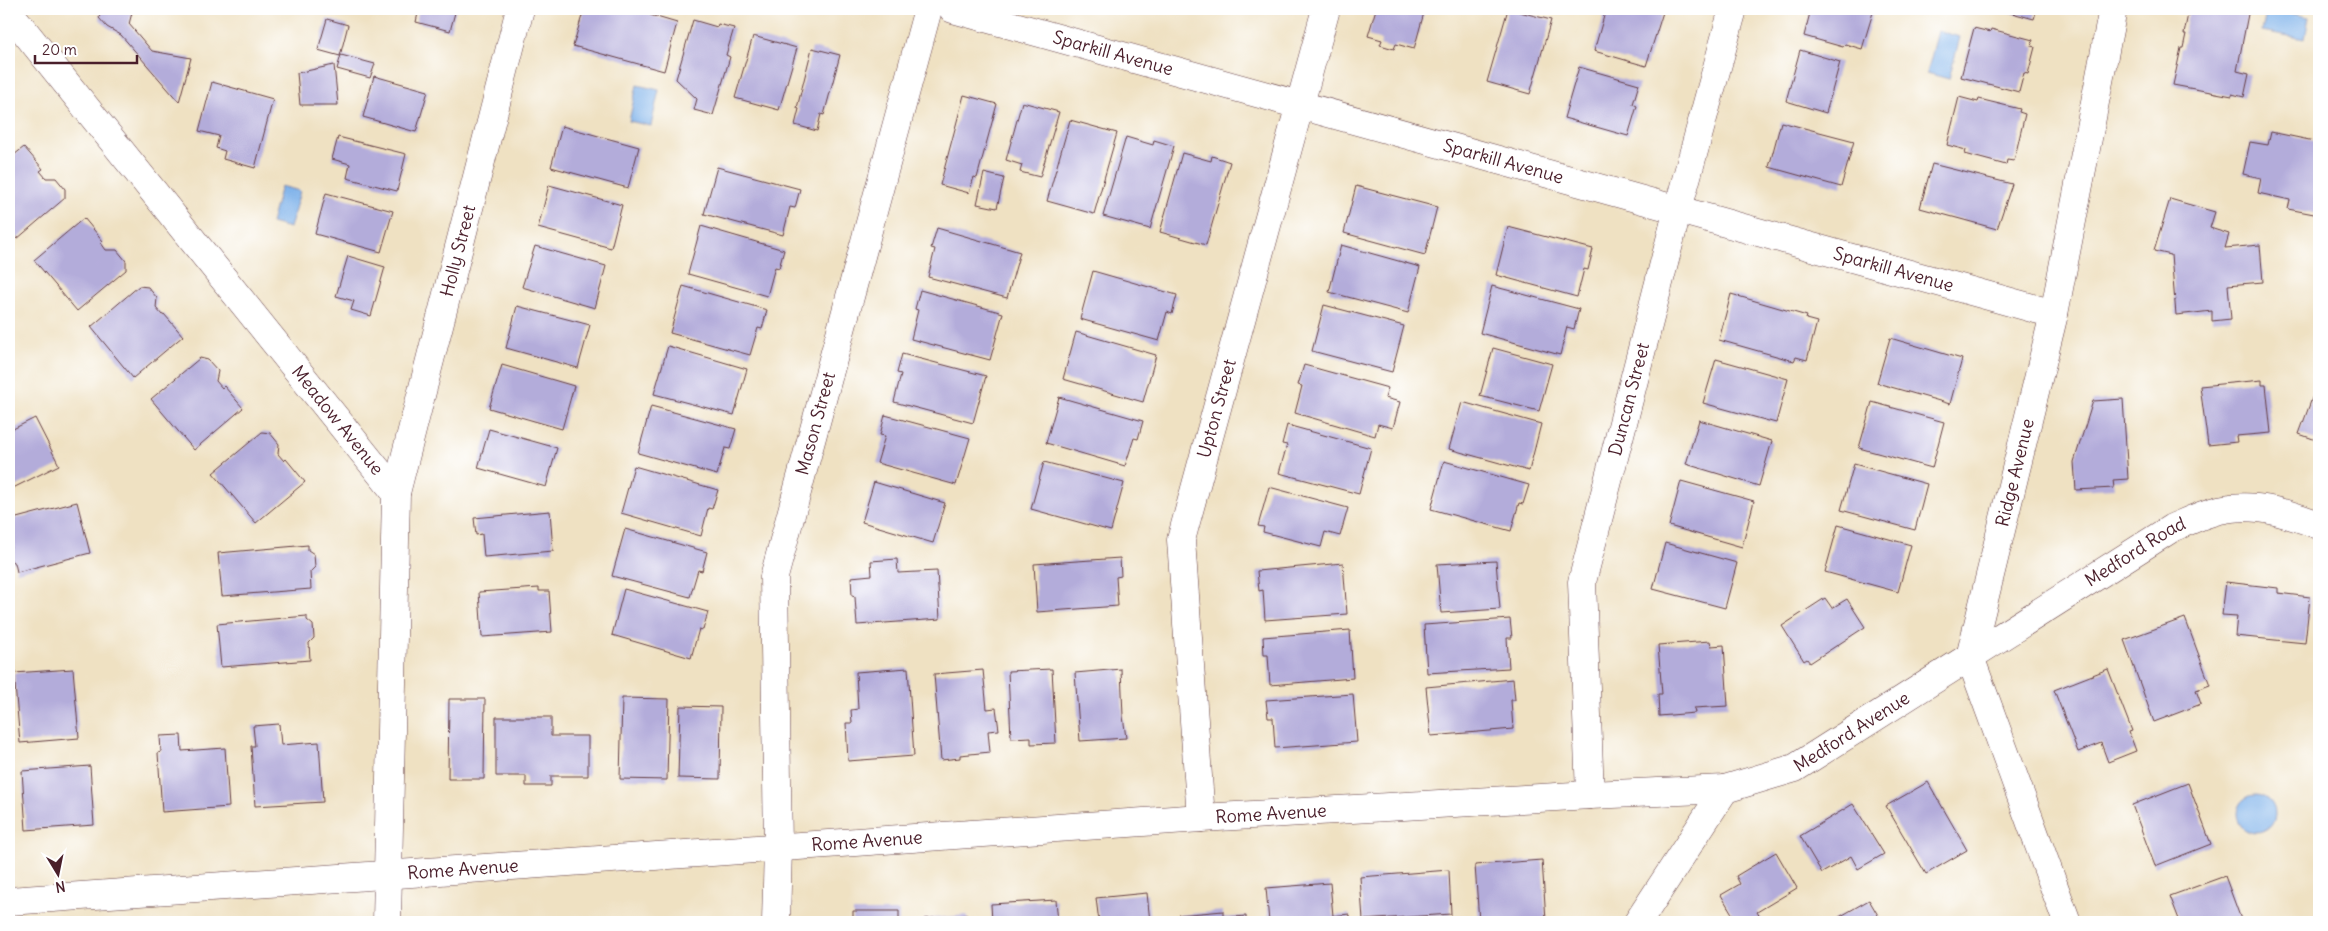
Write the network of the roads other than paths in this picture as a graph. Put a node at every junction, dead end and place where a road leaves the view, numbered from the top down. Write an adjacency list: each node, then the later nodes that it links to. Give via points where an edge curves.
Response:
1 (520, 9): 11 (street, Holly Street)
2 (928, 9): 17 (street, Mason Street, via 774,577)
3 (953, 9): 8 (street, Sparkill Avenue)
4 (1326, 9): 8 (street, Upton Street)
5 (1733, 9): 9 (street, Duncan Street)
6 (2113, 9): 10 (street, Ridge Avenue)
7 (9, 12): 11 (street, Meadow Avenue)
8 (1299, 106): 9 (street, Sparkill Avenue); 16 (street, Upton Street, via 1181,540)
9 (1678, 209): 10 (street, Sparkill Avenue); 15 (street, Duncan Street, via 1582,582)
10 (2054, 314): 13 (street, Ridge Avenue)
11 (396, 493): 18 (street)
12 (2319, 525): 13 (street, Medford Road, via 2260,508 2231,508 2202,516 2172,528)
13 (1970, 657): 14 (street, Medford Avenue, via 1795,768); 23 (street)
14 (1725, 789): 15 (street, Rome Avenue); 22 (street)
15 (1590, 795): 16 (street, Rome Avenue)
16 (1201, 818): 17 (street, Rome Avenue)
17 (778, 848): 18 (street, Rome Avenue); 21 (street, Mason Street)
18 (387, 875): 19 (street, Rome Avenue); 20 (street)
19 (9, 901)
20 (386, 922)
21 (776, 922)
22 (1638, 922)
23 (2067, 922)

